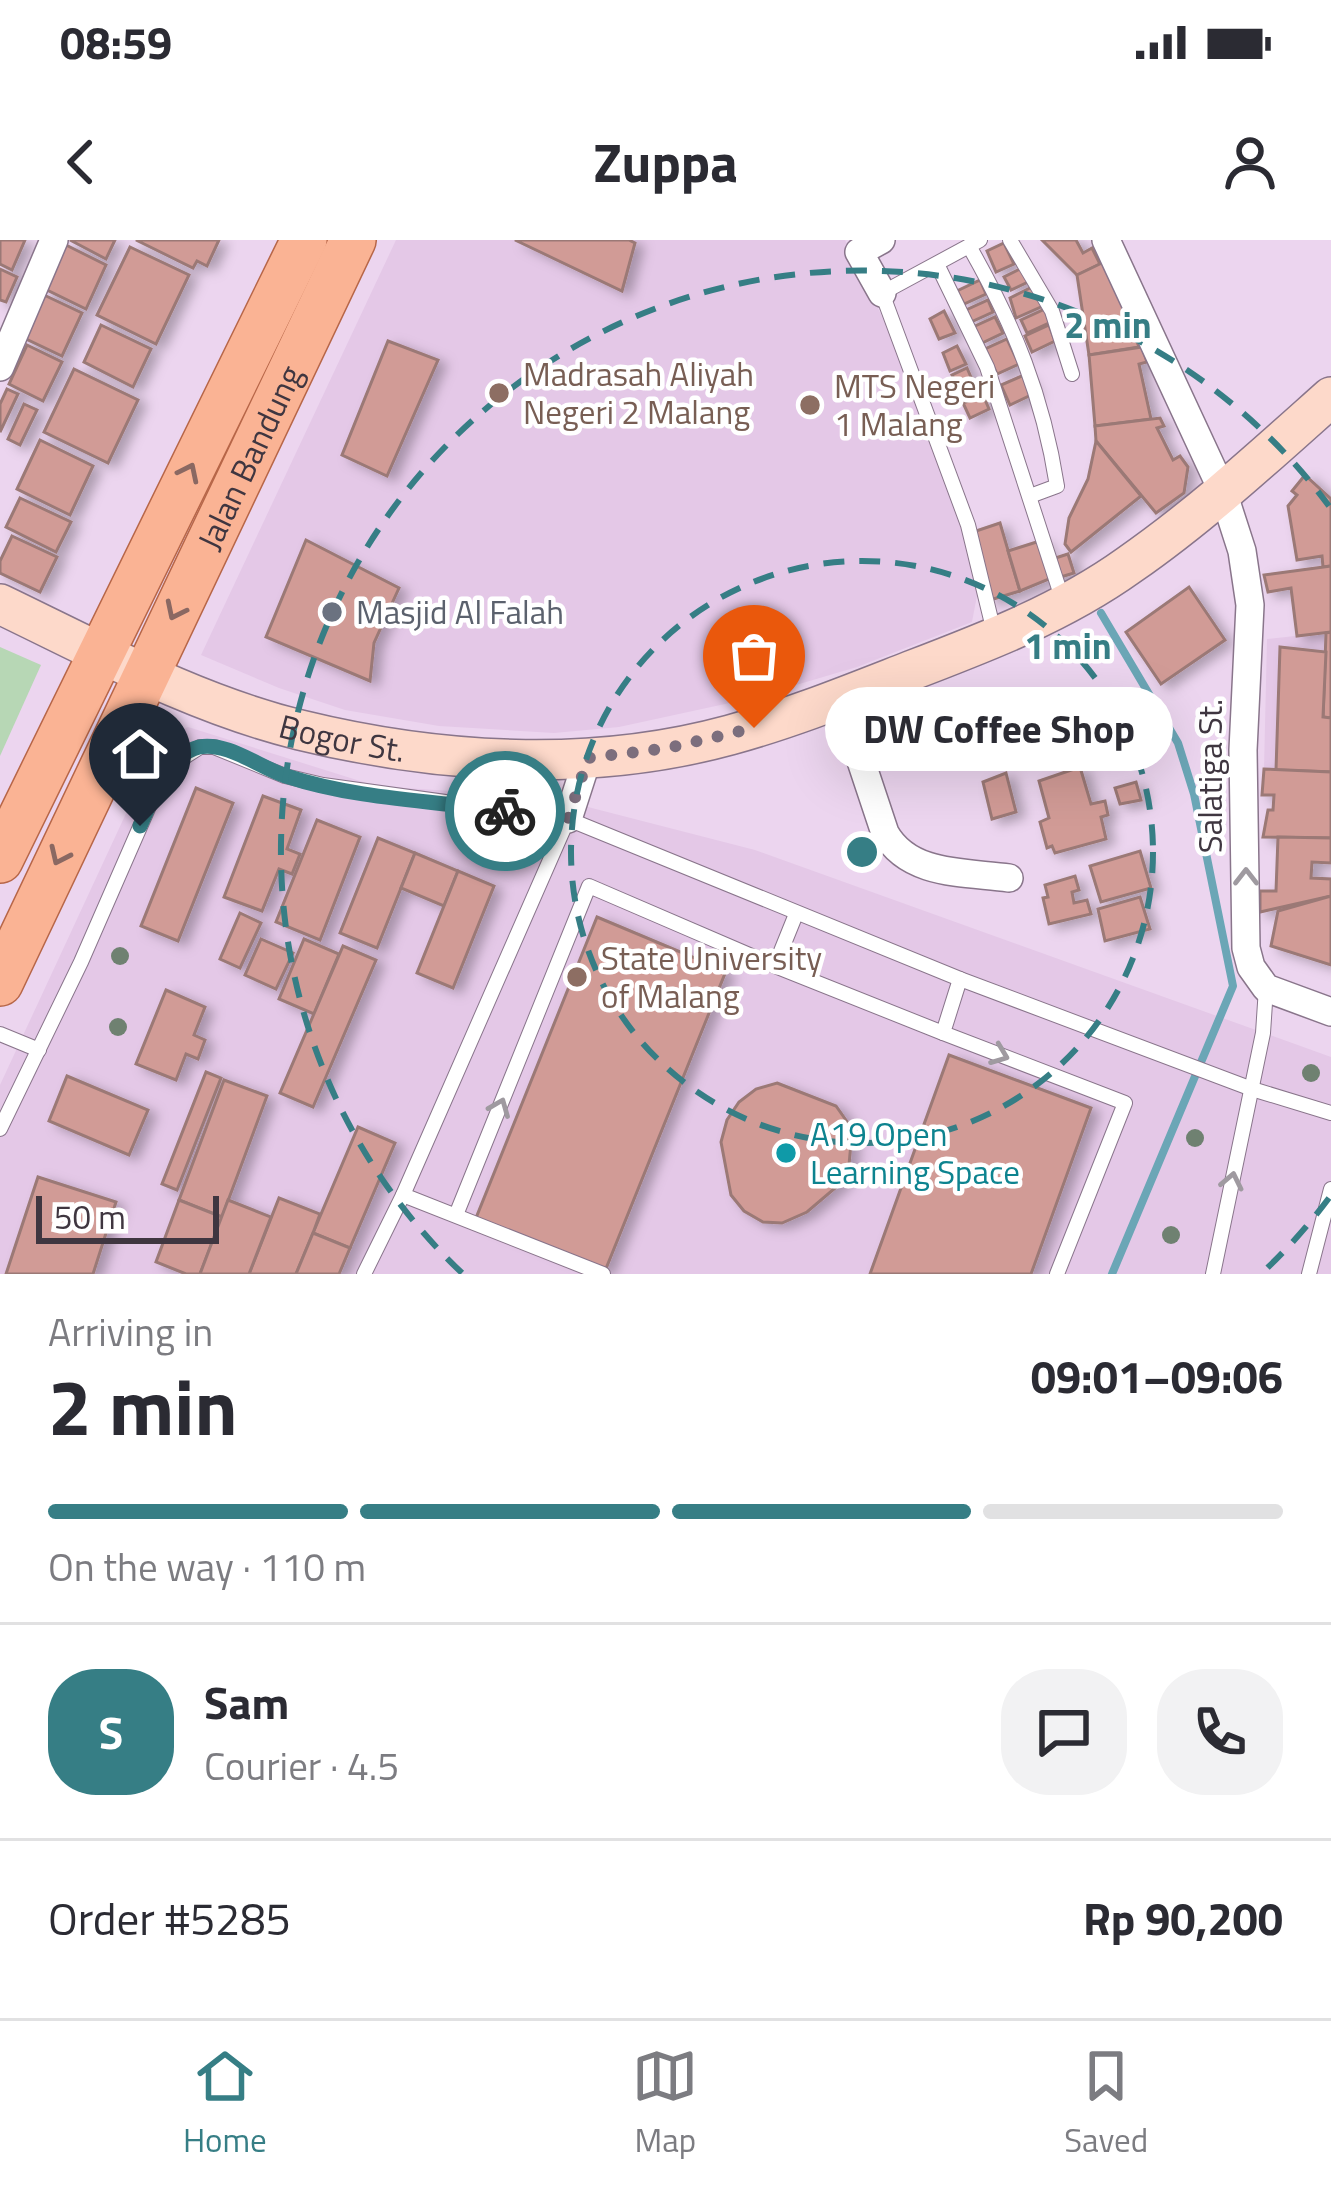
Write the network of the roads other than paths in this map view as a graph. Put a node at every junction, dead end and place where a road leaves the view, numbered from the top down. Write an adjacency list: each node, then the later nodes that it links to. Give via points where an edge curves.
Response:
1 (54, 240): 10 (street)
2 (304, 240): 18 (main road, Jalan Bandung, one-way to 2)
3 (353, 240): 19 (main road, Jalan Bandung, one-way to 19)
4 (881, 240): 9 (street, via 859,252)
5 (1010, 240): 11 (lane, via 1052,311)
6 (1106, 240): 13 (street, Salatiga St.)
7 (974, 243): 8 (lane); 14 (lane, via 1029,365 1052,451 1057,486)
8 (937, 264): 9 (lane); 14 (lane, via 987,367)
9 (882, 293): 17 (lane, via 968,525)
10 (0, 368)
11 (1072, 374)
12 (1331, 397): 13 (main road, Bogor St.)
13 (1223, 492): 16 (main road, Bogor St.); 29 (street, Salatiga St., one-way to 13, via 1246,948 1250,605)
14 (1030, 496): 16 (lane)
15 (0, 604): 18 (main road, Bogor St.)
16 (1065, 606): 17 (main road, Bogor St.)
17 (995, 638): 20 (main road, Bogor St.)
18 (100, 652): 19 (main road, Bogor St.); 23 (main road, Jalan Bandung)
19 (145, 674): 21 (main road, Bogor St., via 223,707 321,734 508,761); 28 (main road, Jalan Bandung, one-way to 28)
20 (840, 698): 21 (main road, Bogor St., via 727,736); 24 (street, via 893,848 914,862)
21 (588, 758): 22 (street)
22 (568, 819): 25 (lane); 33 (lane, via 323,785 200,747 162,782); 38 (lane)
23 (0, 860)
24 (1010, 878)
25 (796, 914): 26 (lane); 27 (lane)
26 (775, 966): 31 (lane); 39 (lane, one-way to 26, via 589,886)
27 (960, 979): 31 (lane); 34 (lane)
28 (0, 983)
29 (1266, 988): 30 (street); 34 (lane)
30 (1331, 1012)
31 (943, 1033): 43 (lane, one-way to 43, via 1124,1102)
32 (0, 1034): 33 (lane)
33 (39, 1050): 36 (lane)
34 (1252, 1089): 35 (lane); 44 (lane, one-way to 34)
35 (1331, 1113)
36 (0, 1129)
37 (1331, 1190): 40 (lane)
38 (404, 1195): 39 (lane); 41 (lane)
39 (456, 1215): 42 (lane)
40 (1328, 1217): 45 (lane)
41 (364, 1274)
42 (603, 1274)
43 (1057, 1274)
44 (1213, 1274)
45 (1309, 1274)

